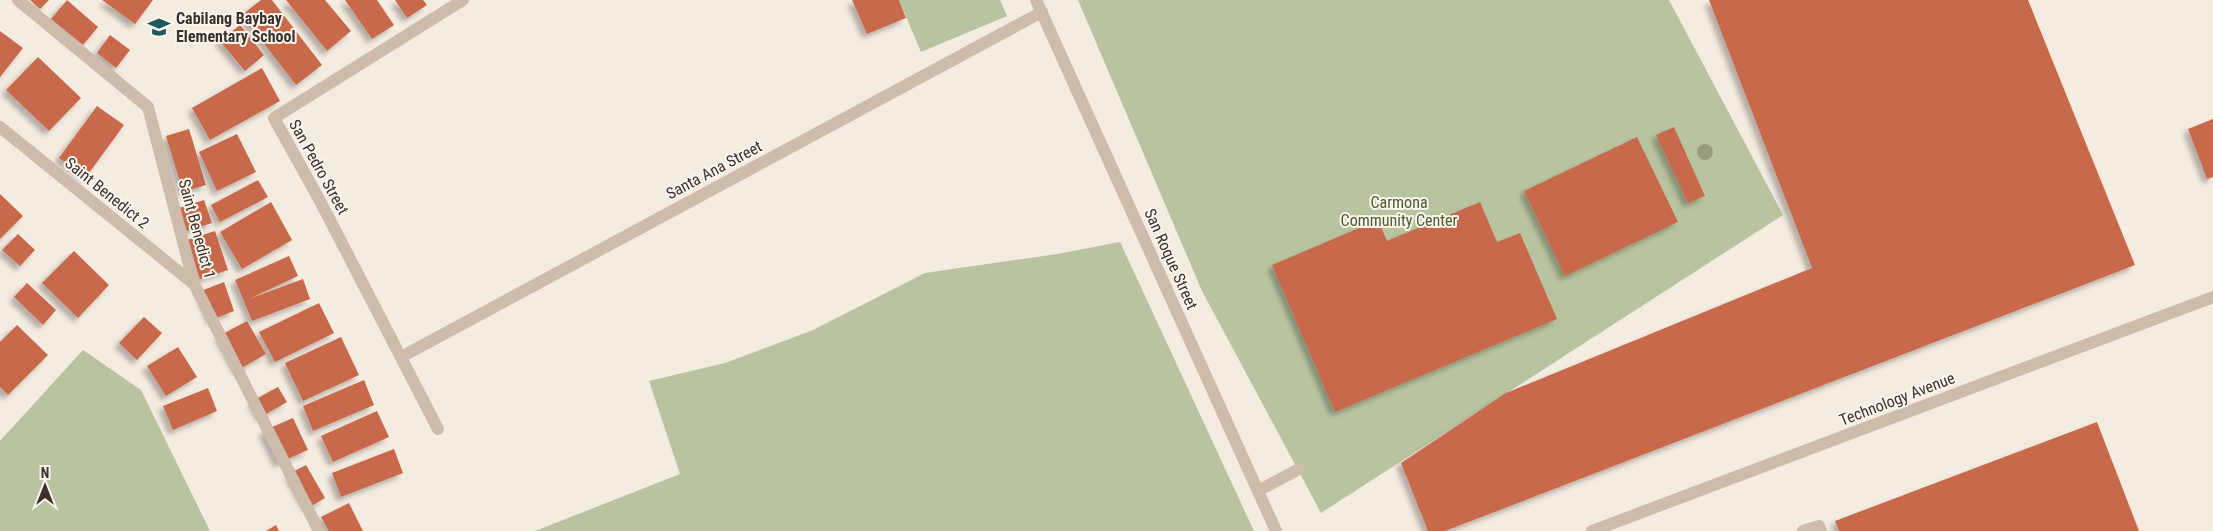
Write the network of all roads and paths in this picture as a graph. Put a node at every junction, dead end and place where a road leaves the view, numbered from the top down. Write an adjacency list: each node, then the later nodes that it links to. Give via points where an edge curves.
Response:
1 (18, 0): 6 (street, Saint Benedict 1, via 148,106)
2 (463, 0): 8 (street, San Pedro Street, via 274,118)
3 (1036, 0): 4 (street, San Roque Street)
4 (1042, 12): 8 (street, Santa Ana Street); 11 (street, San Roque Street)
5 (0, 127): 6 (street, Saint Benedict 2)
6 (194, 284): 13 (street, Saint Benedict 1)
7 (2213, 297): 12 (street, Technology Avenue)
8 (401, 357): 9 (street, San Pedro Street)
9 (438, 429)
10 (1299, 469): 11 (street)
11 (1258, 491): 14 (street, San Roque Street)
12 (1599, 530)
13 (319, 531)
14 (1276, 531)
15 (1803, 531): 16 (street, via 1819,526)
16 (1821, 531)

